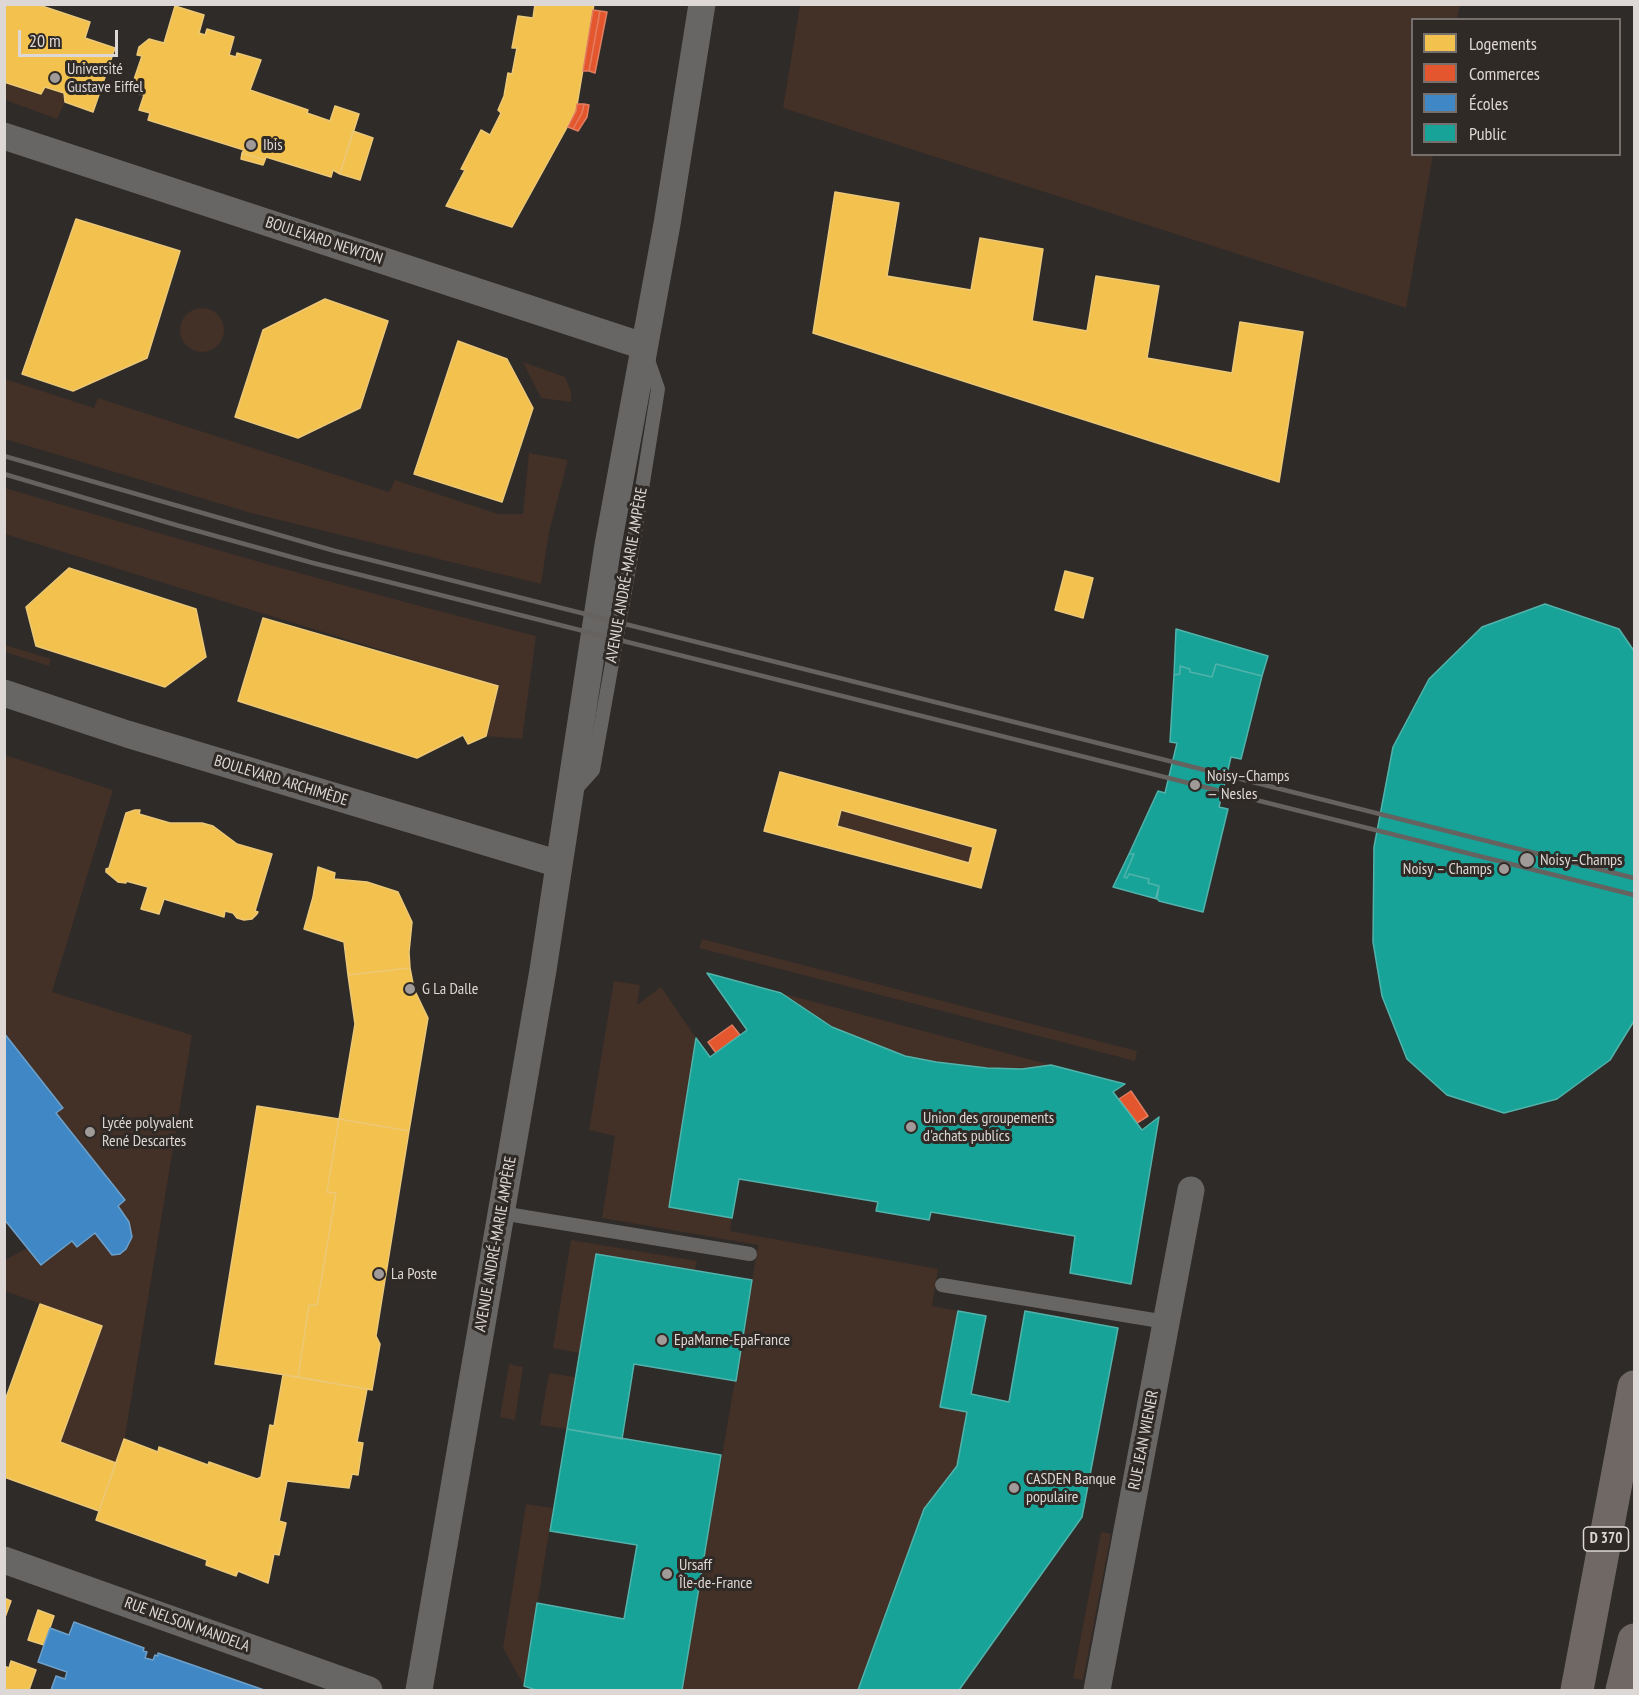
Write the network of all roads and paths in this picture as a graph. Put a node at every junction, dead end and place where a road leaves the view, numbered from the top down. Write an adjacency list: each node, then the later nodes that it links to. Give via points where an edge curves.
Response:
1 (702, 4): 3 (street, AVENUE ANDRÉ-MARIE AMPÈRE)
2 (4, 136): 3 (street, BOULEVARD NEWTON)
3 (644, 346): 5 (street, AVENUE ANDRÉ-MARIE AMPÈRE, via 620,548 594,705 569,798)
4 (4, 693): 5 (street, BOULEVARD ARCHIMÈDE)
5 (559, 864): 7 (street, AVENUE ANDRÉ-MARIE AMPÈRE)
6 (1191, 1190): 10 (street, RUE JEAN WIENER)
7 (501, 1213): 8 (lane); 15 (street, AVENUE ANDRÉ-MARIE AMPÈRE)
8 (750, 1254)
9 (942, 1286): 10 (lane)
10 (1166, 1322): 16 (street, RUE JEAN WIENER)
11 (1635, 1387): 17 (main road, D 370)
12 (4, 1560): 14 (street, RUE NELSON MANDELA)
13 (1635, 1640): 18 (main road)
14 (369, 1690)
15 (419, 1690)
16 (1097, 1690)
17 (1577, 1690)
18 (1622, 1690)

